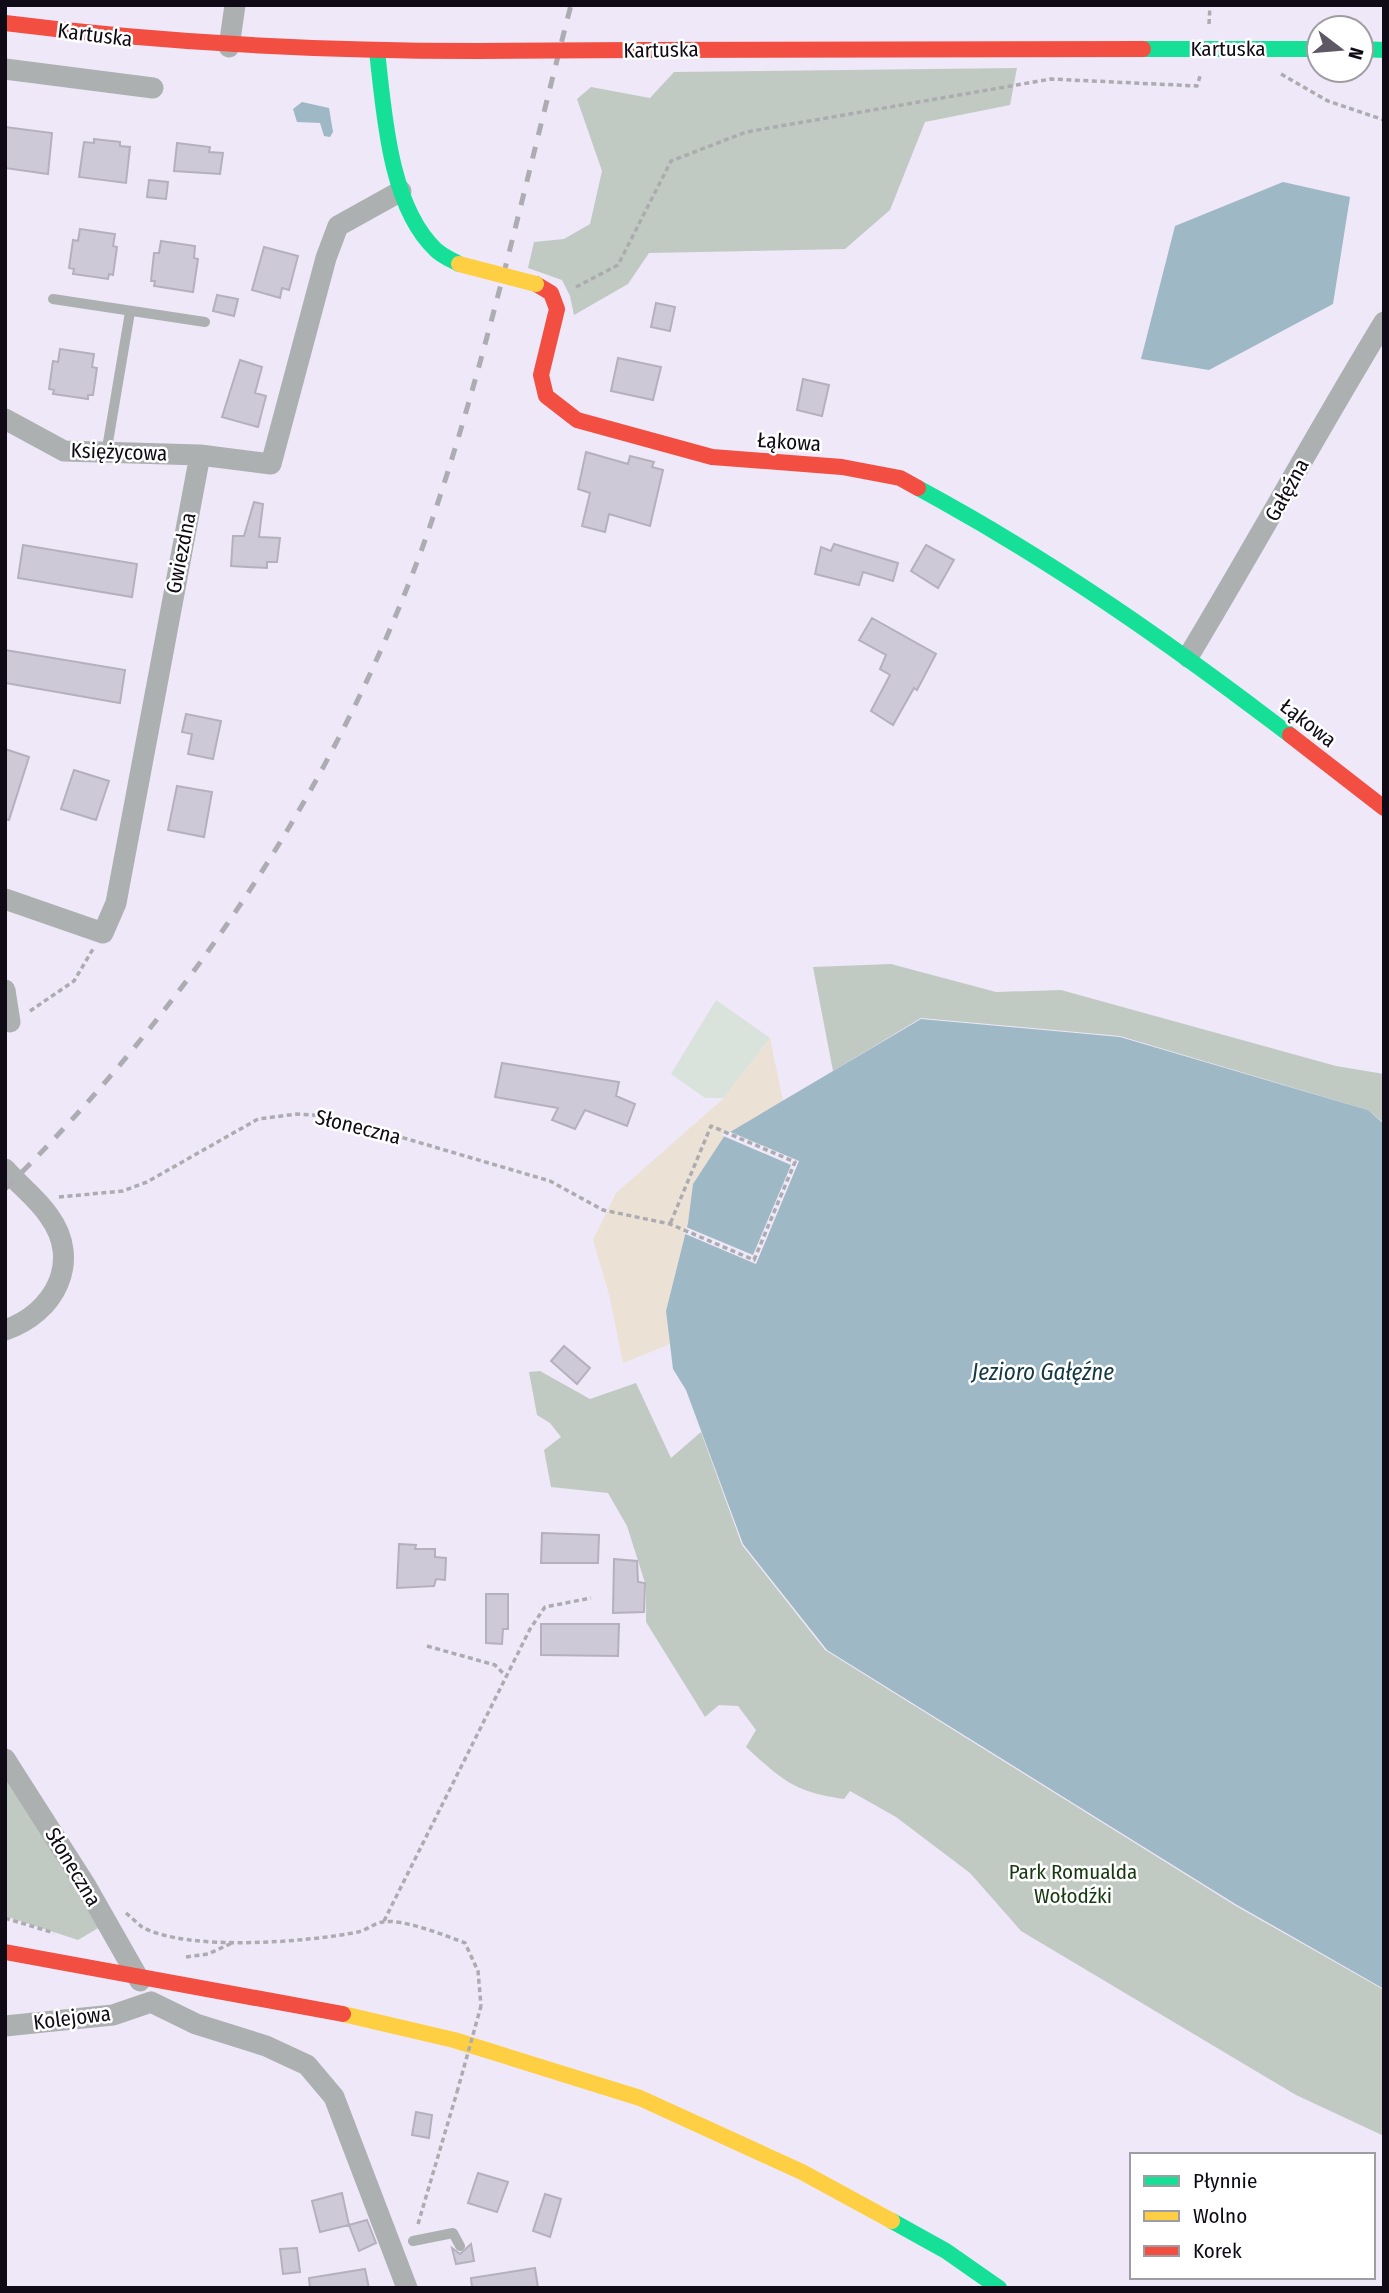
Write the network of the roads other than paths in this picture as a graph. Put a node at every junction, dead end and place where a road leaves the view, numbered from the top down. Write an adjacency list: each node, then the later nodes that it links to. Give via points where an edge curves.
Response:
1 (235, 5): 3 (street)
2 (5, 23): 3 (street, Kartuska)
3 (229, 47): 5 (street, Kartuska)
4 (1305, 49): 5 (street, Kartuska, bridge)
5 (377, 51): 8 (street)
6 (5, 69): 7 (street)
7 (153, 88)
8 (401, 191): 15 (street, via 338,226 271,464); 16 (street, Łąkowa, bridge, via 421,237 434,251 459,264 548,289 555,299 556,320 542,386 554,405 577,420 712,457 842,467 900,478 994,528)
9 (53, 299): 10 (lane)
10 (130, 312): 11 (lane); 14 (lane)
11 (205, 322)
12 (1384, 322): 16 (street, Gałęźna)
13 (5, 419): 14 (street, Księżycowa, via 64,451)
14 (106, 454): 15 (street, Księżycowa)
15 (200, 454): 18 (street, Gwiezdna, via 116,904 103,933)
16 (1188, 657): 17 (street, Łąkowa)
17 (1384, 808)
18 (5, 899)
19 (5, 990): 20 (street)
20 (10, 1023)
21 (5, 1169): 22 (street, via 36,1198 59,1232 65,1256 63,1279 54,1295)
22 (5, 1330)
23 (5, 1759): 25 (street, Słoneczna, via 86,1886)
24 (5, 1952): 25 (street)
25 (137, 1977): 26 (street); 31 (street, via 454,2040 639,2098 802,2172 946,2251)
26 (151, 2002): 27 (street, Kolejowa, via 113,2015); 30 (street, via 196,2024 266,2046 307,2065 334,2097)
27 (5, 2026)
28 (413, 2241): 29 (lane, via 453,2233)
29 (460, 2246)
30 (407, 2288)
31 (999, 2288)

